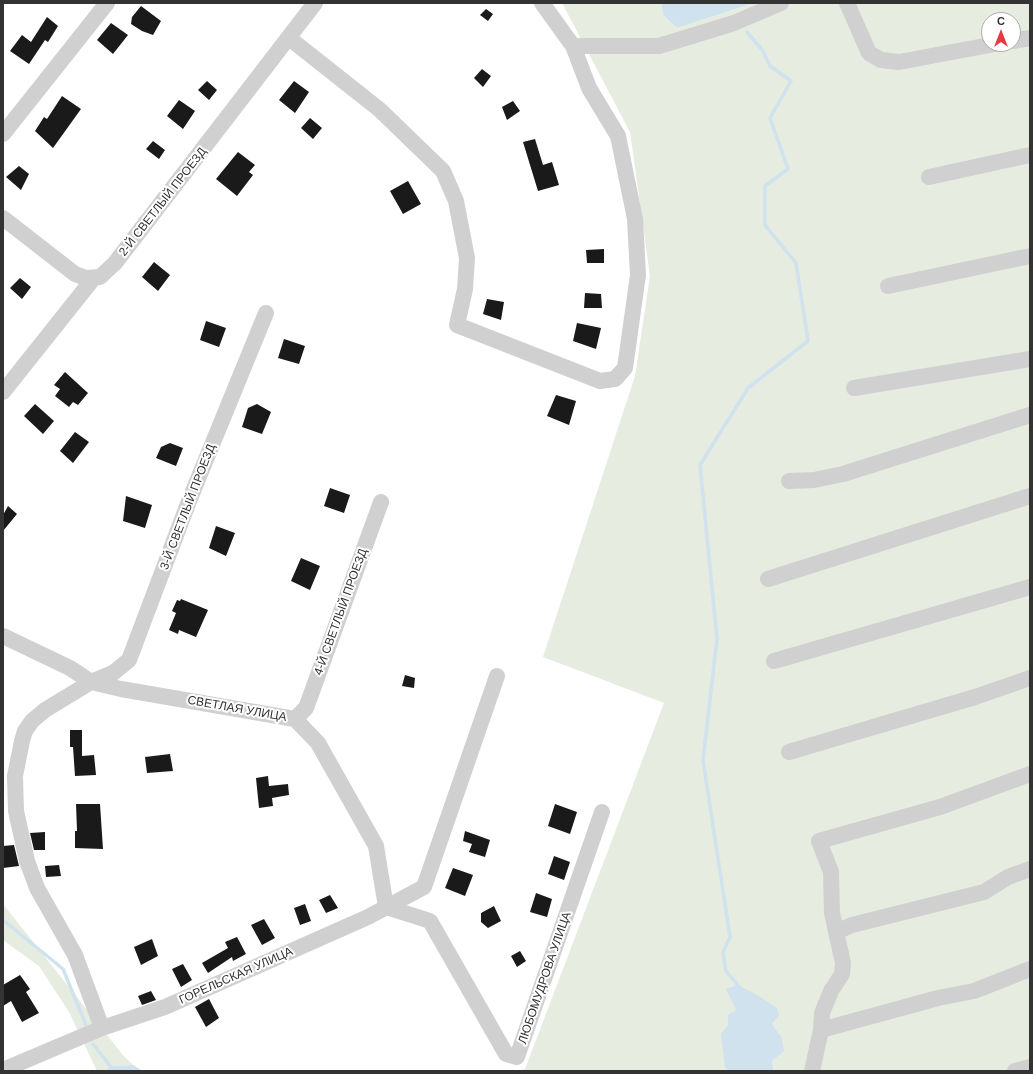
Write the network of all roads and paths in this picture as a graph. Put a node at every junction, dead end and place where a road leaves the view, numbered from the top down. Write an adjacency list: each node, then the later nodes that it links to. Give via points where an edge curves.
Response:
1 (107, 3): 9 (street)
2 (315, 3): 6 (street, 2-Й СВЕТЛЫЙ ПРОЕЗД)
3 (542, 3): 7 (street)
4 (781, 3): 7 (street, via 734,23 659,46)
5 (847, 3): 8 (street, via 869,53 881,60 899,62)
6 (289, 38): 7 (street, via 380,110 442,171 456,201 467,258 465,289 457,325 600,381 615,379 625,368 638,276 634,219 618,136 589,88); 14 (street, 2-Й СВЕТЛЫЙ ПРОЕЗД, via 115,263 100,277)
7 (573, 46)
8 (981, 47)
9 (3, 134)
10 (1030, 155): 11 (street)
11 (929, 177)
12 (3, 218): 14 (street, via 70,271)
13 (1030, 256): 15 (street)
14 (93, 279): 19 (street, 2-Й СВЕТЛЫЙ ПРОЕЗД)
15 (888, 286)
16 (266, 313): 30 (street, 3-Й СВЕТЛЫЙ ПРОЕЗД, via 189,501 129,660 113,673)
17 (1030, 359): 18 (street)
18 (854, 388)
19 (3, 392)
20 (1030, 415): 21 (street, via 843,474)
21 (788, 482)
22 (1030, 496): 24 (street)
23 (381, 502): 31 (street, 4-Й СВЕТЛЫЙ ПРОЕЗД, via 306,708)
24 (768, 579)
25 (1030, 587): 27 (street)
26 (3, 636): 30 (street, СВЕТЛАЯ УЛИЦА, via 70,668)
27 (774, 661)
28 (497, 676): 36 (street, ГОРЕЛЬСКАЯ УЛИЦА, via 424,887)
29 (1030, 678): 32 (street)
30 (91, 682): 31 (street, СВЕТЛАЯ УЛИЦА); 39 (street, 3-Й СВЕТЛЫЙ ПРОЕЗД, via 45,710 25,731 15,776 16,810 26,860 38,888 75,955)
31 (295, 719): 36 (street, СВЕТЛАЯ УЛИЦА, via 318,743 376,846)
32 (790, 752)
33 (1030, 774): 37 (street, via 940,807 819,841 831,872 832,912)
34 (602, 812): 36 (street, ЛЮБОМУДРОВА УЛИЦА, via 517,1058 506,1054 430,921)
35 (1030, 870): 37 (street, via 1008,877 984,892 852,925)
36 (386, 907): 39 (street, ГОРЕЛЬСКАЯ УЛИЦА, via 165,1007)
37 (836, 932): 40 (street, via 843,963 842,974 831,991 822,1013)
38 (1030, 969): 40 (street, via 974,991)
39 (102, 1028): 42 (street, ГОРЕЛЬСКАЯ УЛИЦА)
40 (821, 1030): 43 (street)
41 (1030, 1066): 44 (street)
42 (3, 1070)
43 (812, 1071)
44 (1015, 1071)

